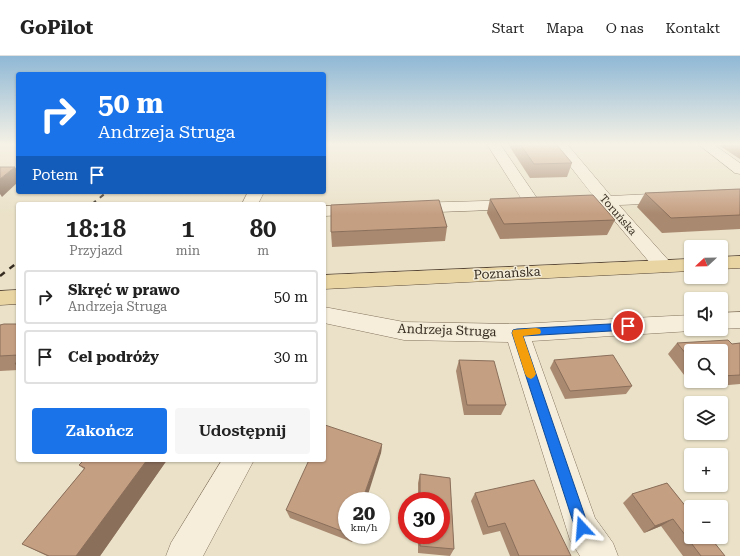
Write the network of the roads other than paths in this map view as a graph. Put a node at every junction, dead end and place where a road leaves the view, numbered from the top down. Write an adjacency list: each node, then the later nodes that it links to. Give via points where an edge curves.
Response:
1 (513, 167): 5 (street)
2 (578, 167): 4 (street, Toruńska)
3 (685, 197): 4 (street)
4 (606, 201): 5 (street); 10 (street, Toruńska)
5 (545, 204): 6 (street)
6 (326, 211)
7 (740, 262): 8 (main road)
8 (728, 263)
9 (684, 264): 10 (main road, Poznańska)
10 (663, 266): 11 (main road, Poznańska)
11 (326, 282)
12 (16, 297): 13 (main road)
13 (0, 298)
14 (326, 315): 18 (street, Andrzeja Struga, via 404,331)
15 (740, 320): 16 (street)
16 (728, 321)
17 (684, 323): 18 (street, Andrzeja Struga)
18 (517, 333): 21 (street, via 582,528)
19 (238, 462): 20 (street)
20 (184, 556)
21 (600, 556)

